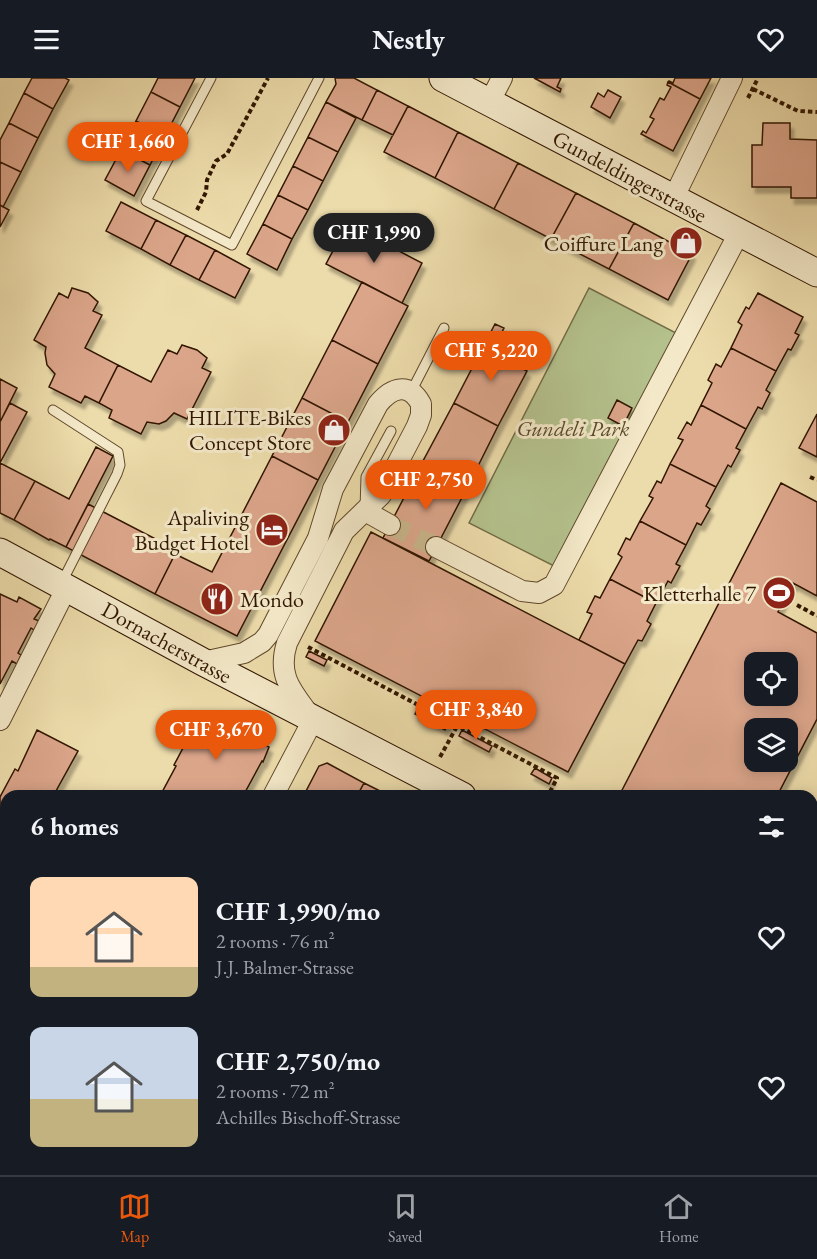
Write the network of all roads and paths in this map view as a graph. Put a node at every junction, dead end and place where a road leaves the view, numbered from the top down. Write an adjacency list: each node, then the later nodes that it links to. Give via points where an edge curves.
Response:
1 (211, 78): 11 (lane, via 146,201)
2 (268, 78): 11 (path, via 227,154 216,161 206,192)
3 (319, 78): 11 (lane, via 232,245)
4 (443, 78): 8 (main road, Gundeldingerstrasse)
5 (502, 78): 8 (street)
6 (732, 78): 10 (street)
7 (753, 89): 9 (path, via 798,111)
8 (489, 103): 10 (main road, Gundeldingerstrasse)
9 (817, 112)
10 (673, 199): 12 (main road, Gundeldingerstrasse)
11 (189, 223)
12 (739, 233): 13 (main road, Gundeldingerstrasse); 22 (street, via 554,585 539,593 522,591)
13 (817, 273)
14 (444, 328): 15 (lane)
15 (411, 392): 20 (street, via 421,404 417,426 381,495); 28 (street, via 396,389 378,404 333,489 318,538 262,642 244,653)
16 (53, 410): 24 (lane, via 120,457 117,474)
17 (391, 431): 20 (lane, via 366,477)
18 (810, 477): 19 (path)
19 (817, 480)
20 (365, 511): 21 (street); 31 (street, via 344,531 284,651 283,674)
21 (390, 525)
22 (436, 547)
23 (0, 552): 24 (main road, Dornacherstrasse)
24 (64, 585): 28 (main road, Dornacherstrasse); 30 (street)
25 (797, 605): 26 (path)
26 (817, 616)
27 (305, 645): 32 (path)
28 (203, 662): 31 (main road, Dornacherstrasse)
29 (462, 717): 32 (path)
30 (0, 720)
31 (313, 720): 33 (main road, Dornacherstrasse); 34 (street)
32 (458, 725): 33 (path); 36 (path, via 557,778)
33 (429, 779): 35 (main road, Dornacherstrasse)
34 (276, 790)
35 (450, 790)
36 (551, 790)

